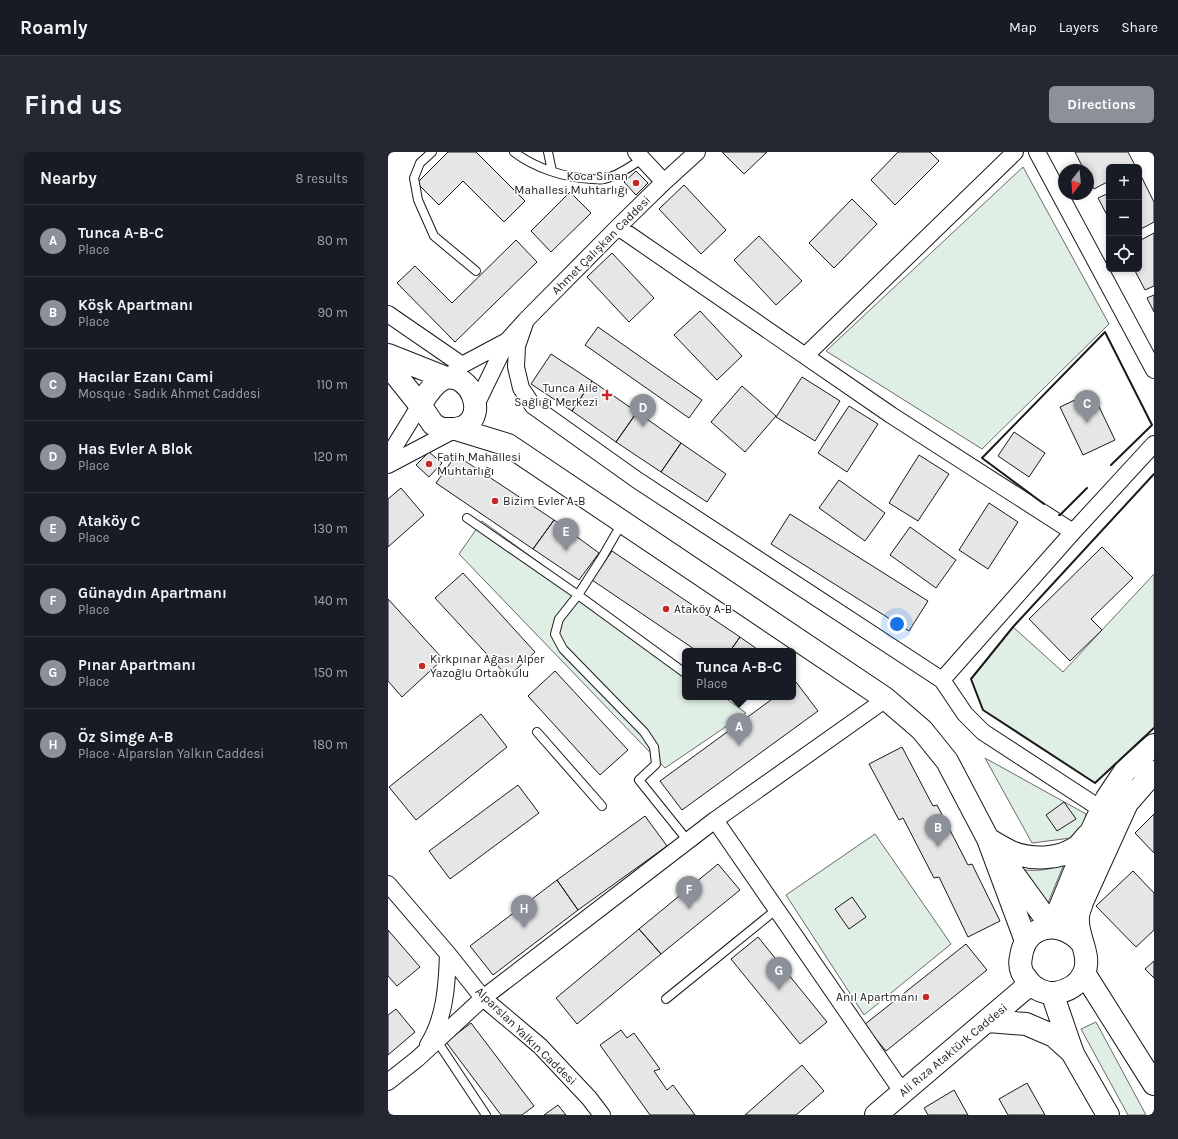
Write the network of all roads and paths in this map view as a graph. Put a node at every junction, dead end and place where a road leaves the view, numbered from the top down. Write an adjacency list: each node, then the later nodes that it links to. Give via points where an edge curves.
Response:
1 (432, 152): 11 (lane, via 420,163 414,178 418,200 434,236)
2 (514, 152): 8 (lane, via 523,159)
3 (548, 152): 8 (lane)
4 (697, 152): 9 (street, Ahmet Çalışkan Caddesi)
5 (1015, 152): 16 (street)
6 (1037, 152): 18 (street)
7 (639, 156): 8 (lane, via 621,172 603,179 577,178); 9 (street)
8 (552, 171)
9 (664, 182): 10 (street, Ahmet Çalışkan Caddesi)
10 (618, 228): 13 (street, Ahmet Çalışkan Caddesi); 16 (street)
11 (476, 270)
12 (388, 314): 19 (street)
13 (526, 320): 14 (street, Ahmet Çalışkan Caddesi); 32 (street, via 517,346 516,367 521,388 534,406 637,480)
14 (508, 341): 19 (street, Ahmet Çalışkan Caddesi); 21 (street, Ahmet Çalışkan Caddesi)
15 (388, 355): 19 (main road)
16 (805, 356): 29 (street, via 891,415)
17 (388, 365): 20 (main road)
18 (1154, 370)
19 (454, 372): 20 (main road, via 434,386); 21 (main road, via 456,379 465,384 472,394)
20 (420, 405): 22 (main road, via 433,424 441,429); 25 (street)
21 (476, 405): 22 (main road, via 471,420 465,426); 24 (main road)
22 (456, 429): 24 (main road); 26 (street)
23 (1154, 444): 29 (street)
24 (508, 445): 28 (main road)
25 (388, 457)
26 (388, 465)
27 (467, 518): 30 (lane)
28 (622, 522): 30 (lane); 33 (main road)
29 (1074, 532): 32 (street)
30 (578, 595): 31 (lane); 42 (lane, via 559,620 555,634 563,649 644,732 654,747 656,764 639,780)
31 (682, 671)
32 (942, 680): 38 (street, via 965,714 983,732)
33 (886, 699): 39 (street); 41 (main road, via 922,730 947,761)
34 (537, 732): 37 (lane)
35 (1154, 744): 38 (main road, via 1125,771)
36 (1154, 772): 47 (main road, via 1127,803 1082,902 1078,917)
37 (602, 806)
38 (1101, 809): 40 (main road)
39 (715, 820): 42 (street); 44 (street)
40 (1091, 832): 41 (main road, via 1078,846 1065,854 1048,857 1027,857); 45 (main road)
41 (988, 840): 45 (main road); 46 (main road)
42 (688, 841): 52 (street)
43 (388, 884): 48 (street, Alparslan Yalkın Caddesi)
44 (777, 909): 53 (lane); 60 (street)
45 (1052, 927): 46 (main road, via 1042,929); 47 (main road, via 1069,931)
46 (1026, 941): 50 (main road, via 1020,961 1022,972)
47 (1082, 943): 49 (main road, via 1086,952)
48 (448, 954): 52 (street, Alparslan Yalkın Caddesi); 57 (street, via 446,990 441,1016 429,1044)
49 (1084, 973): 51 (main road, via 1071,988); 58 (main road)
50 (1030, 984): 51 (main road); 54 (main road, Ali Rıza Ataktürk Caddesi)
51 (1052, 994): 56 (main road)
52 (483, 998): 55 (street); 62 (street, Alparslan Yalkın Caddesi, via 540,1046)
53 (666, 999)
54 (988, 1021): 56 (main road, via 1026,1024 1054,1036); 60 (main road, Ali Rıza Ataktürk Caddesi)
55 (437, 1041): 57 (street); 61 (lane)
56 (1074, 1054): 64 (main road)
57 (417, 1059): 59 (street)
58 (1153, 1079)
59 (388, 1082)
60 (903, 1093): 63 (main road, Ali Rıza Ataktürk Caddesi)
61 (486, 1115)
62 (602, 1115)
63 (876, 1115)
64 (1108, 1115)

